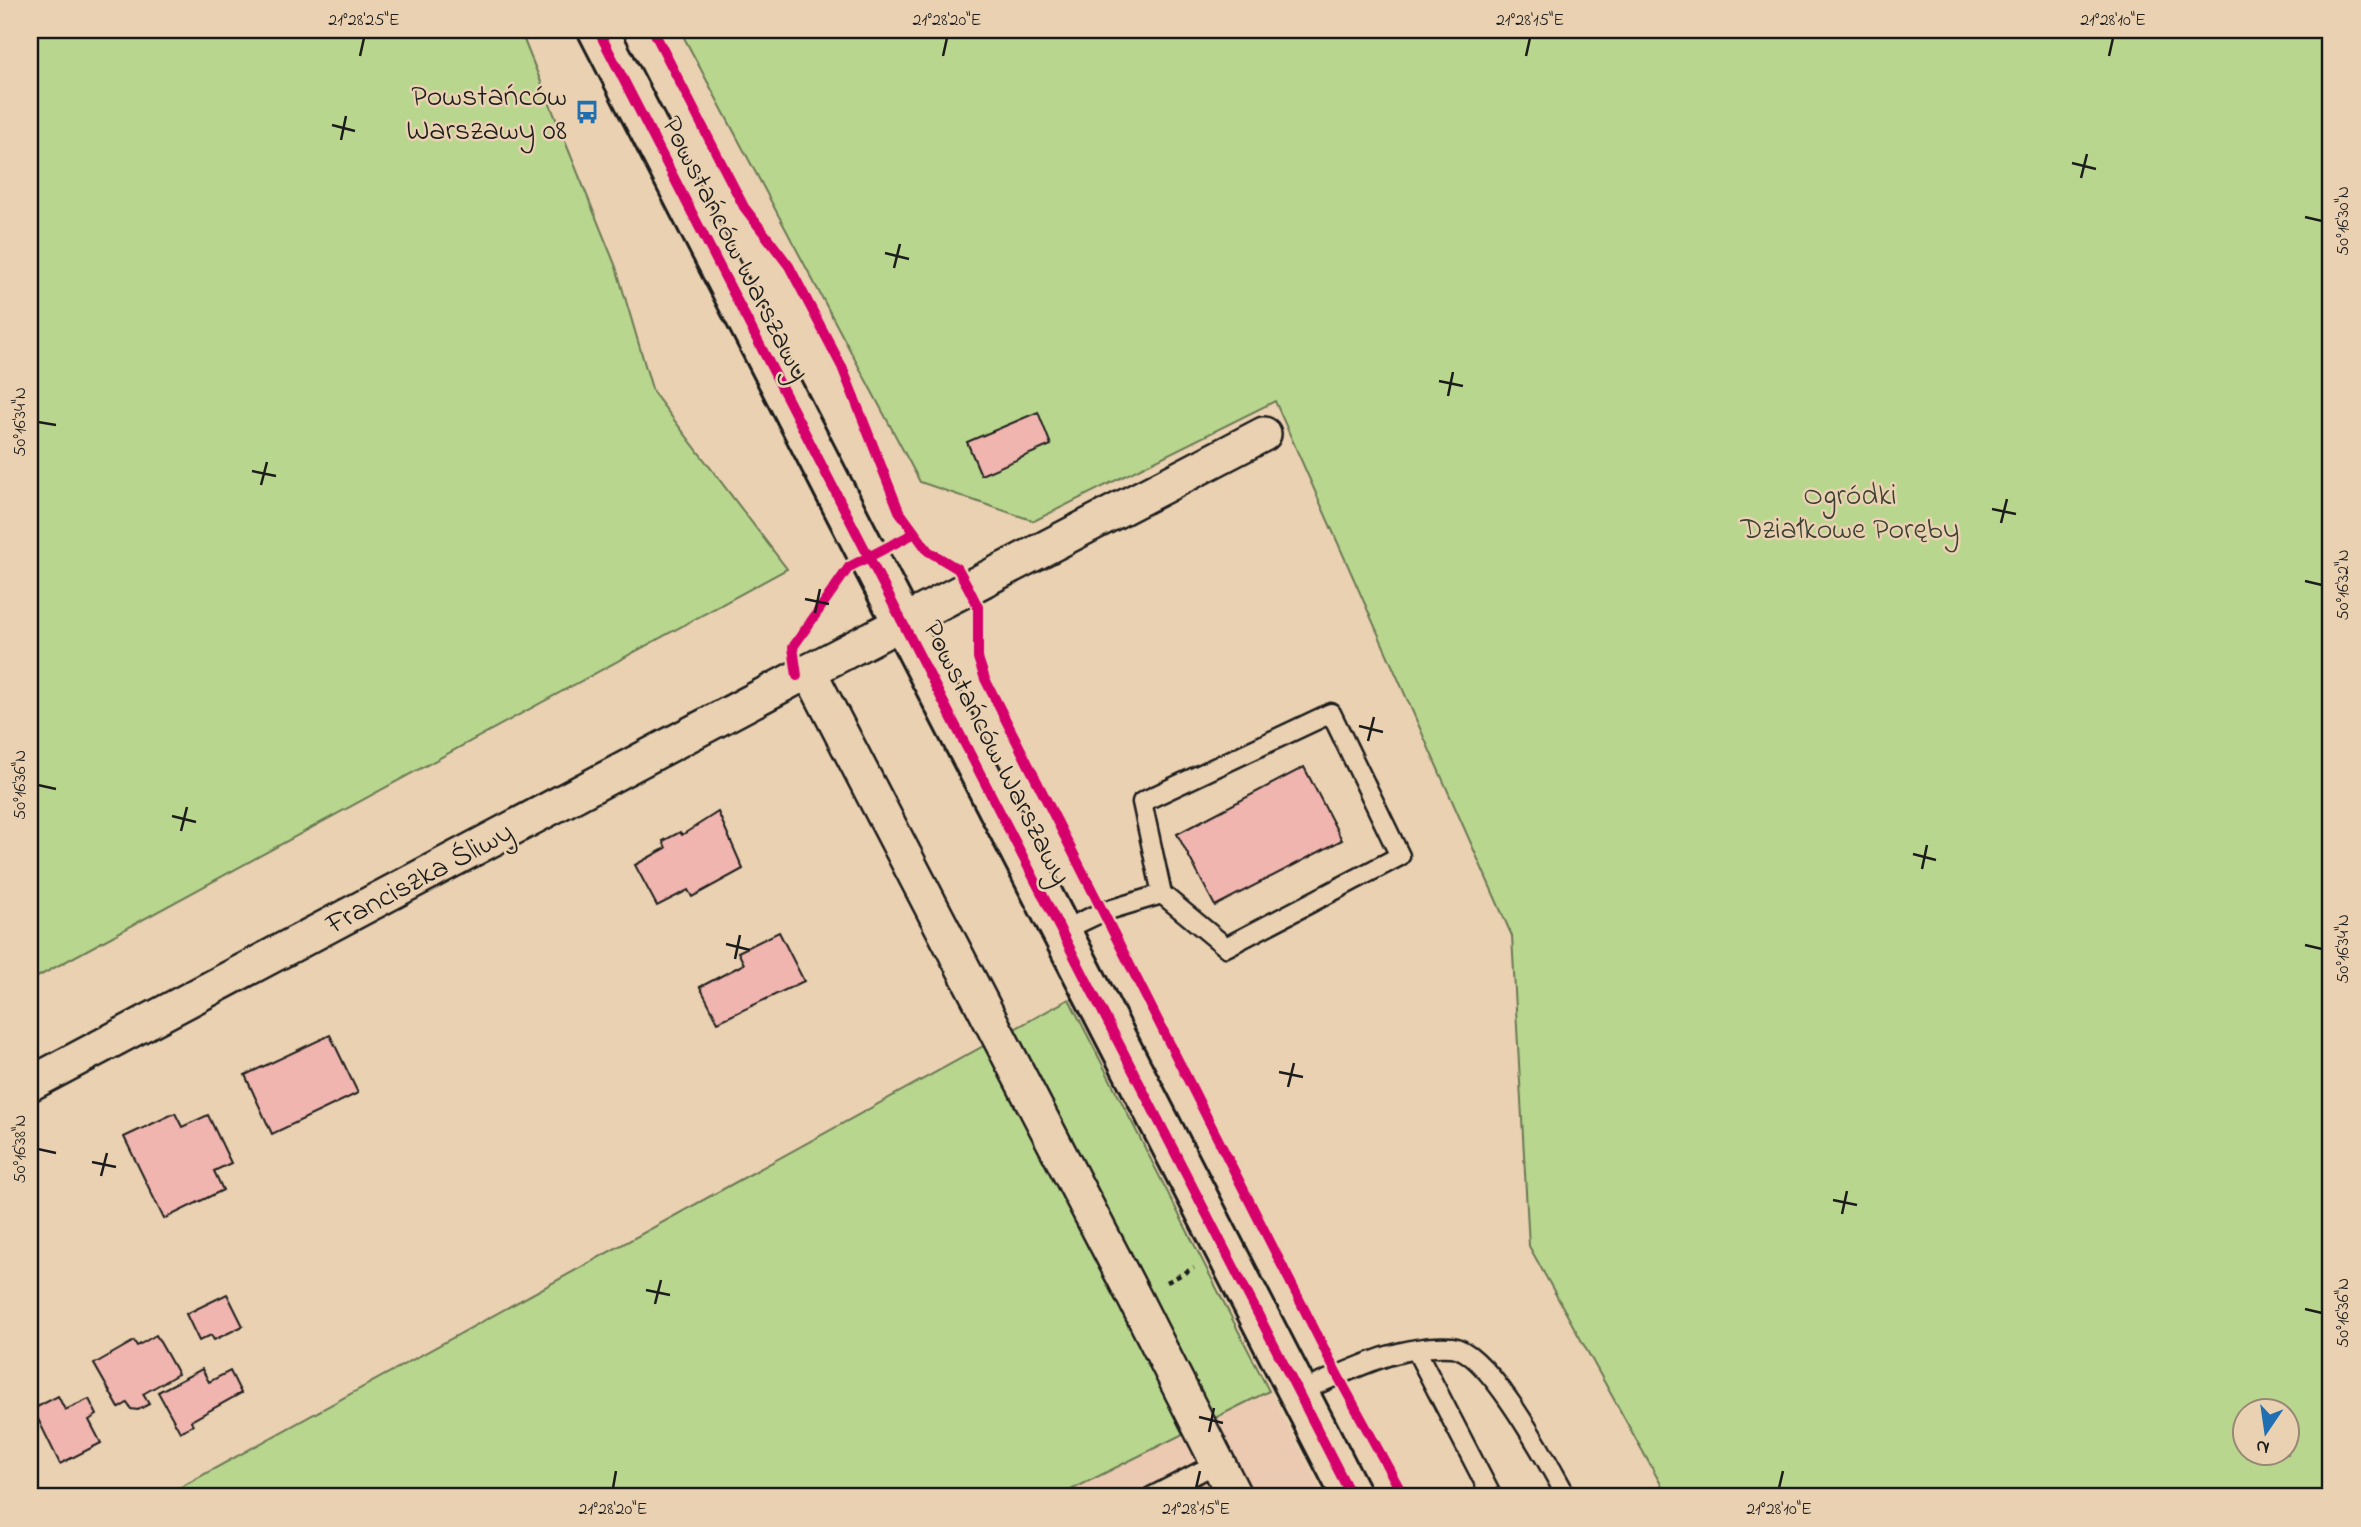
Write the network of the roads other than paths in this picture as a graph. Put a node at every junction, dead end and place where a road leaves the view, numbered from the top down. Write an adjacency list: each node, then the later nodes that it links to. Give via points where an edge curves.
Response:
1 (598, 30): 3 (street, Powstańców Warszawy)
2 (1264, 434): 3 (street, Franciszka Śliwy)
3 (903, 621): 4 (street, Franciszka Śliwy); 6 (street, Powstańców Warszawy)
4 (809, 671): 7 (street, Franciszka Śliwy); 10 (street)
5 (1162, 894): 5 (lane, via 1226,947 1400,856 1331,713 1142,802); 6 (lane, via 1102,912)
6 (1062, 931): 9 (street, Powstańców Warszawy)
7 (30, 1084)
8 (1416, 1350): 9 (lane, via 1379,1359); 14 (lane); 15 (lane, via 1455,1347 1486,1370 1535,1438)
9 (1299, 1392): 13 (street, Powstańców Warszawy)
10 (1217, 1463): 11 (lane); 12 (street)
11 (1154, 1496)
12 (1235, 1497)
13 (1352, 1497)
14 (1492, 1497)
15 (1567, 1497)

